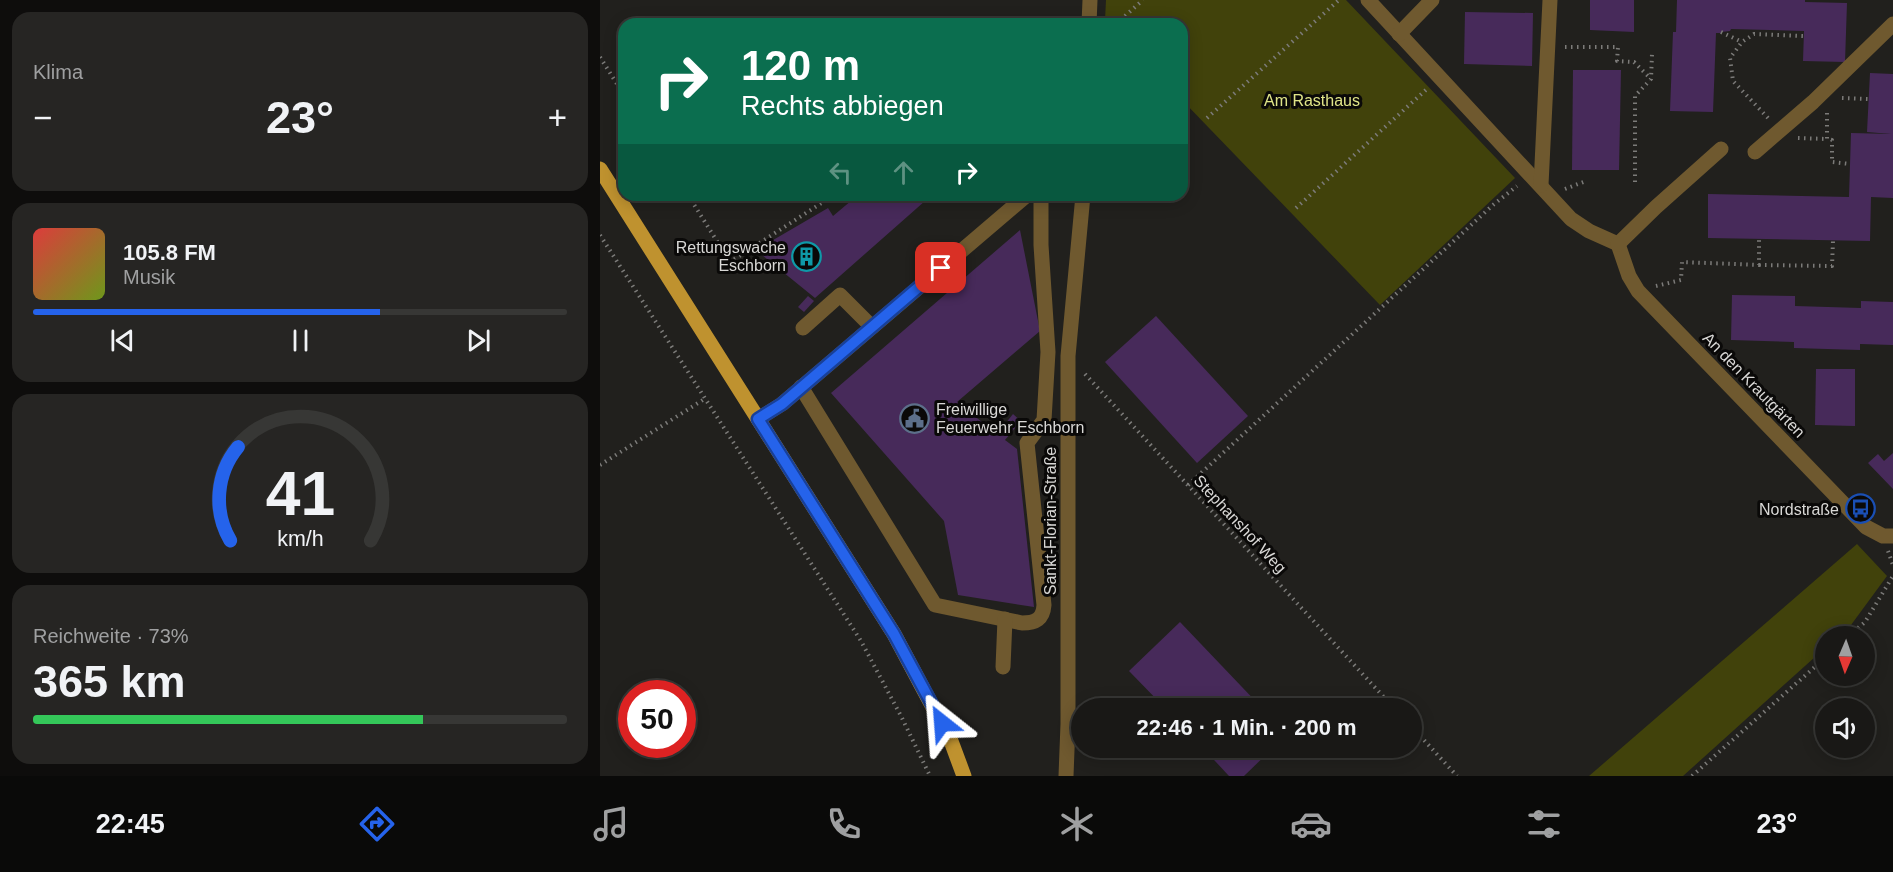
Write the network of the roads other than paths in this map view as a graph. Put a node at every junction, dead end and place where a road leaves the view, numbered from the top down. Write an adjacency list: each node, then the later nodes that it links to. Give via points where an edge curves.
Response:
1 (1090, 0): 5 (street)
2 (1368, 0): 7 (street)
3 (1432, 0): 7 (street)
4 (1550, 0): 11 (street)
5 (1089, 18)
6 (1893, 24): 9 (street)
7 (1399, 34): 11 (street)
8 (1721, 149): 17 (street)
9 (1755, 152)
10 (600, 169): 12 (main road)
11 (1536, 179): 17 (street, via 1571,219)
12 (618, 197)
13 (620, 201): 21 (main road)
14 (1020, 201): 18 (street)
15 (1041, 201): 23 (street, via 1048,352 1044,420 1027,443 1043,613 1032,623)
16 (1082, 201): 26 (street, Sankt-Florian-Straße, via 1068,356)
17 (1618, 244): 22 (street, An den Krautgärten, via 1638,291 1866,527)
18 (872, 327): 19 (street, via 840,295); 20 (street)
19 (802, 328)
20 (801, 387): 21 (street); 23 (street, via 935,605)
21 (758, 419): 25 (main road, via 894,634 951,741)
22 (1888, 536)
23 (1005, 619): 24 (street)
24 (1003, 666)
25 (964, 776)
26 (1066, 776)

